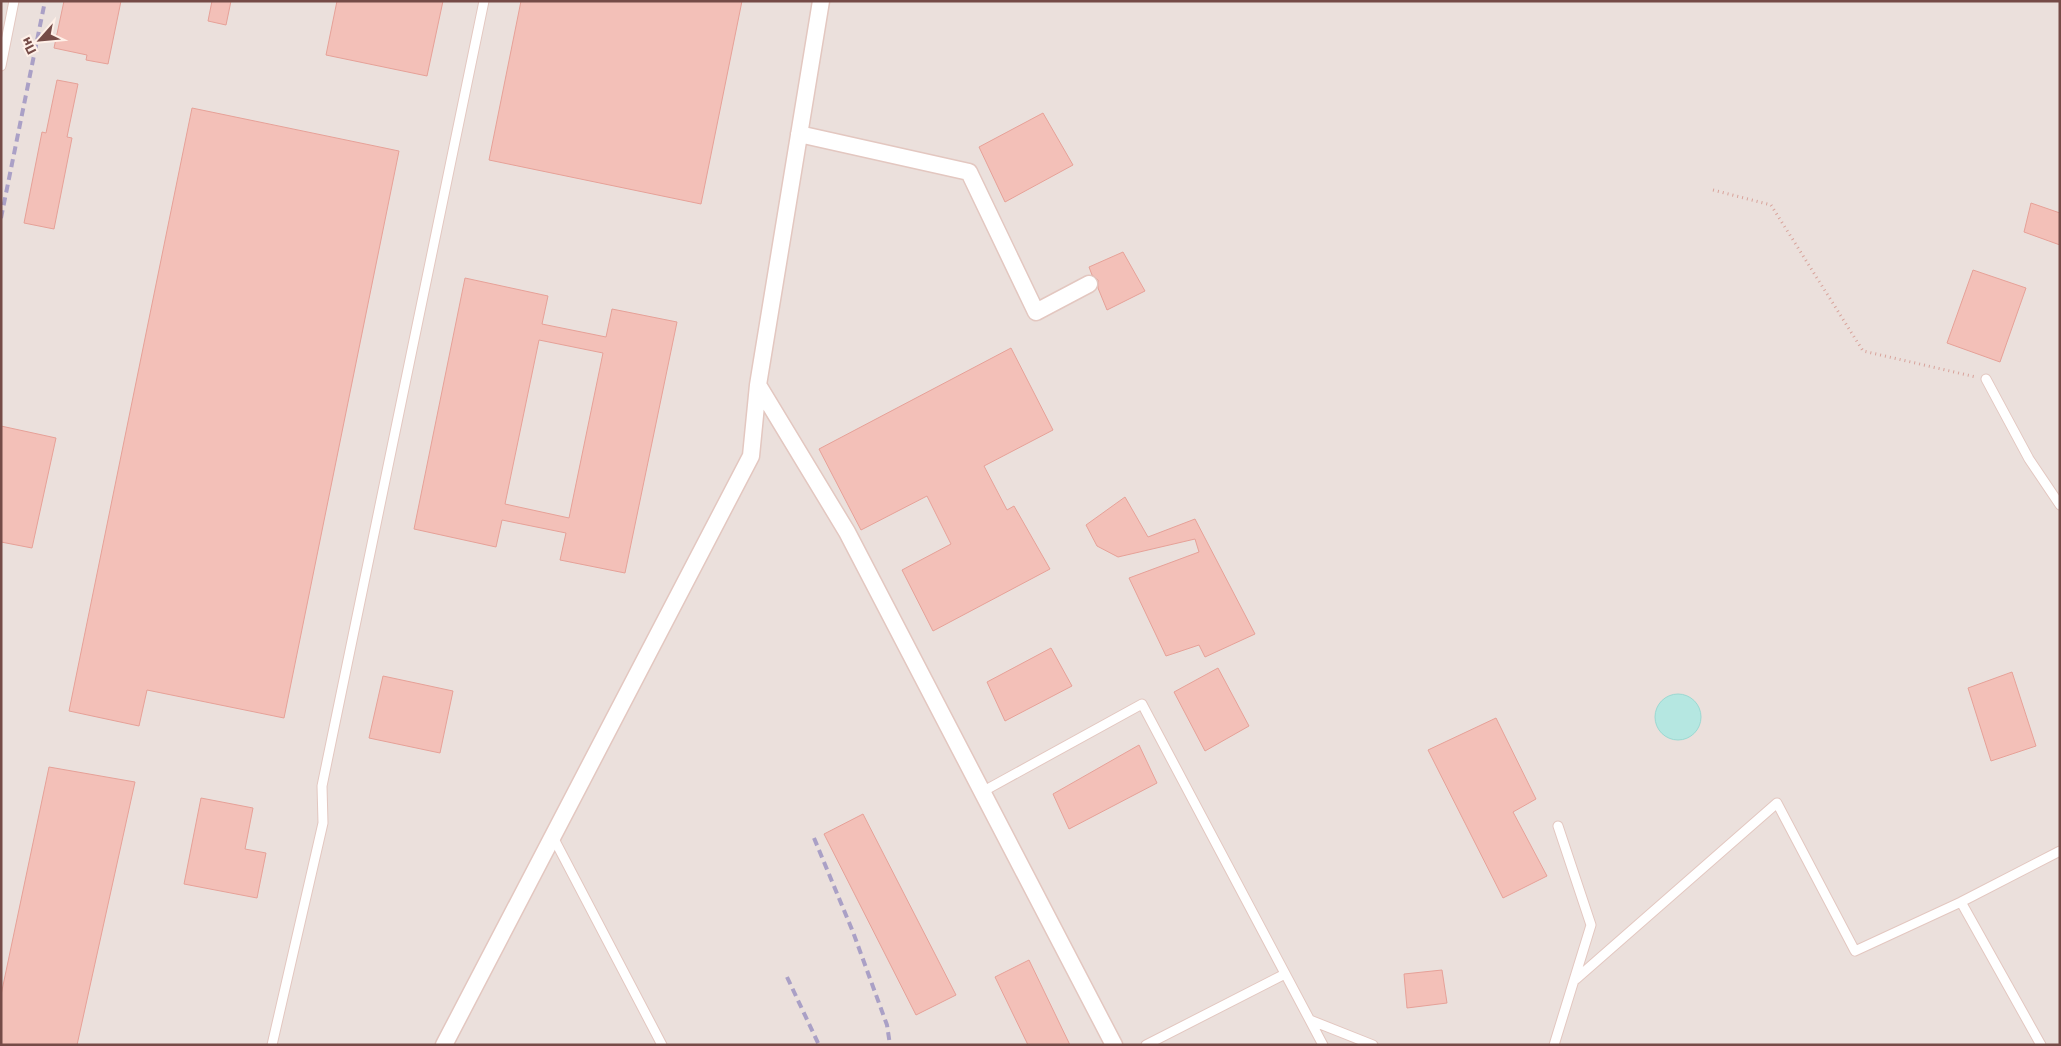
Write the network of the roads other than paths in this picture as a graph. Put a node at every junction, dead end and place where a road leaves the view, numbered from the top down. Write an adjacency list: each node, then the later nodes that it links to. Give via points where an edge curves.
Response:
1 (14, 1): 4 (lane)
2 (484, 1): 18 (lane, via 322,786 323,823)
3 (821, 1): 5 (street)
4 (1, 66)
5 (799, 134): 6 (street, via 969,172 1036,312); 8 (street)
6 (1089, 284)
7 (1986, 379): 9 (lane, via 2029,459)
8 (758, 385): 10 (street, via 847,532); 12 (street, via 750,456)
9 (2060, 505)
10 (982, 792): 15 (lane, via 1142,704); 21 (street)
11 (1558, 826): 16 (lane, via 1591,925)
12 (552, 836): 19 (street); 20 (lane)
13 (2060, 851): 14 (lane)
14 (1961, 902): 16 (lane, via 1855,950 1777,803); 26 (lane)
15 (1286, 974): 17 (lane); 22 (lane)
16 (1576, 979): 25 (lane)
17 (1310, 1020): 23 (lane); 24 (lane)
18 (272, 1045)
19 (444, 1045)
20 (662, 1045)
21 (1114, 1045)
22 (1146, 1045)
23 (1323, 1045)
24 (1373, 1045)
25 (1554, 1045)
26 (2041, 1045)

